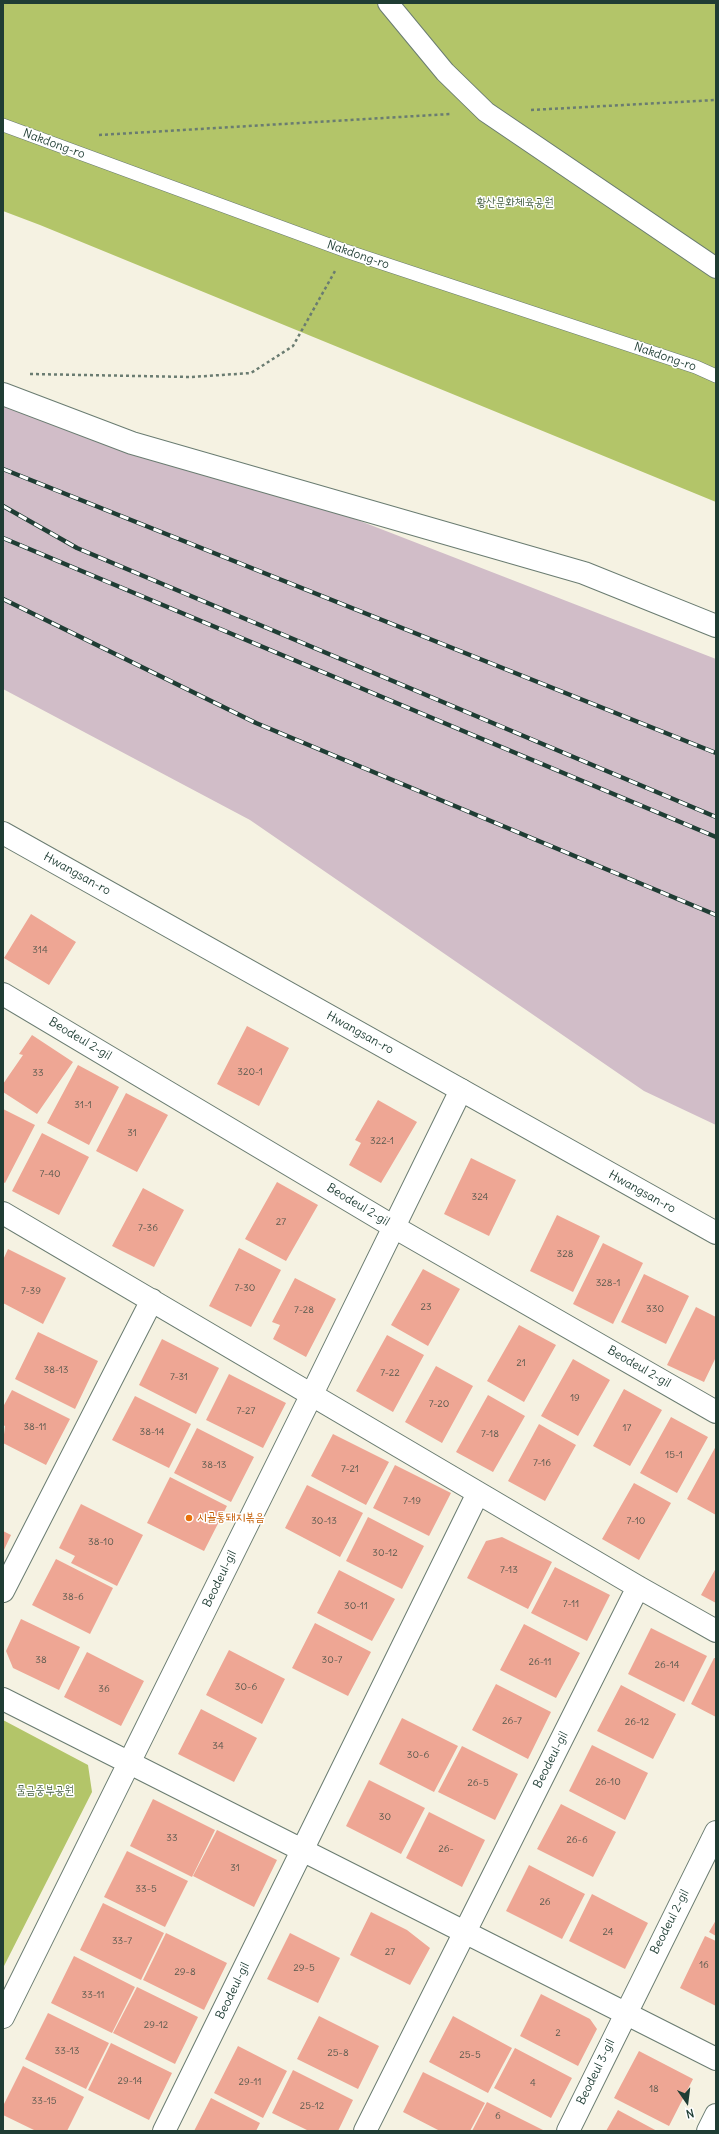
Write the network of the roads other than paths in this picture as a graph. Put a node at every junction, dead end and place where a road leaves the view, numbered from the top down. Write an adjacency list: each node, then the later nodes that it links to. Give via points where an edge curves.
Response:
1 (388, 3): 3 (street, via 445,72 486,112)
2 (3, 125): 4 (lane, Nakdong-ro, via 346,251 696,367)
3 (716, 268)
4 (716, 376)
5 (3, 394): 6 (street, via 132,443 584,573)
6 (716, 626)
7 (3, 833): 9 (street, Hwangsan-ro)
8 (3, 994): 11 (street, Beodeul 2-gil)
9 (461, 1090): 11 (street, Beodeul-gil); 12 (street, Hwangsan-ro)
10 (3, 1213): 13 (street)
11 (394, 1227): 14 (street, Beodeul-gil); 15 (street, Beodeul 2-gil)
12 (716, 1233)
13 (152, 1300): 14 (street); 18 (street)
14 (312, 1394): 16 (street); 21 (street, Beodeul-gil)
15 (716, 1412)
16 (478, 1493): 17 (street); 23 (street, Beodeul-gil)
17 (638, 1587): 19 (street); 24 (street, Beodeul-gil)
18 (3, 1591)
19 (716, 1631)
20 (3, 1699): 21 (street)
21 (129, 1763): 23 (street); 26 (street, Beodeul-gil)
22 (716, 1832): 25 (street, Beodeul 2-gil)
23 (302, 1850): 24 (street); 29 (street, Beodeul-gil)
24 (464, 1933): 25 (street); 30 (street, Beodeul-gil)
25 (624, 2013): 27 (street); 31 (street, Beodeul 3-gil)
26 (3, 2016)
27 (716, 2059)
28 (716, 2115): 32 (street)
29 (164, 2131)
30 (365, 2131)
31 (568, 2131)
32 (708, 2131)

